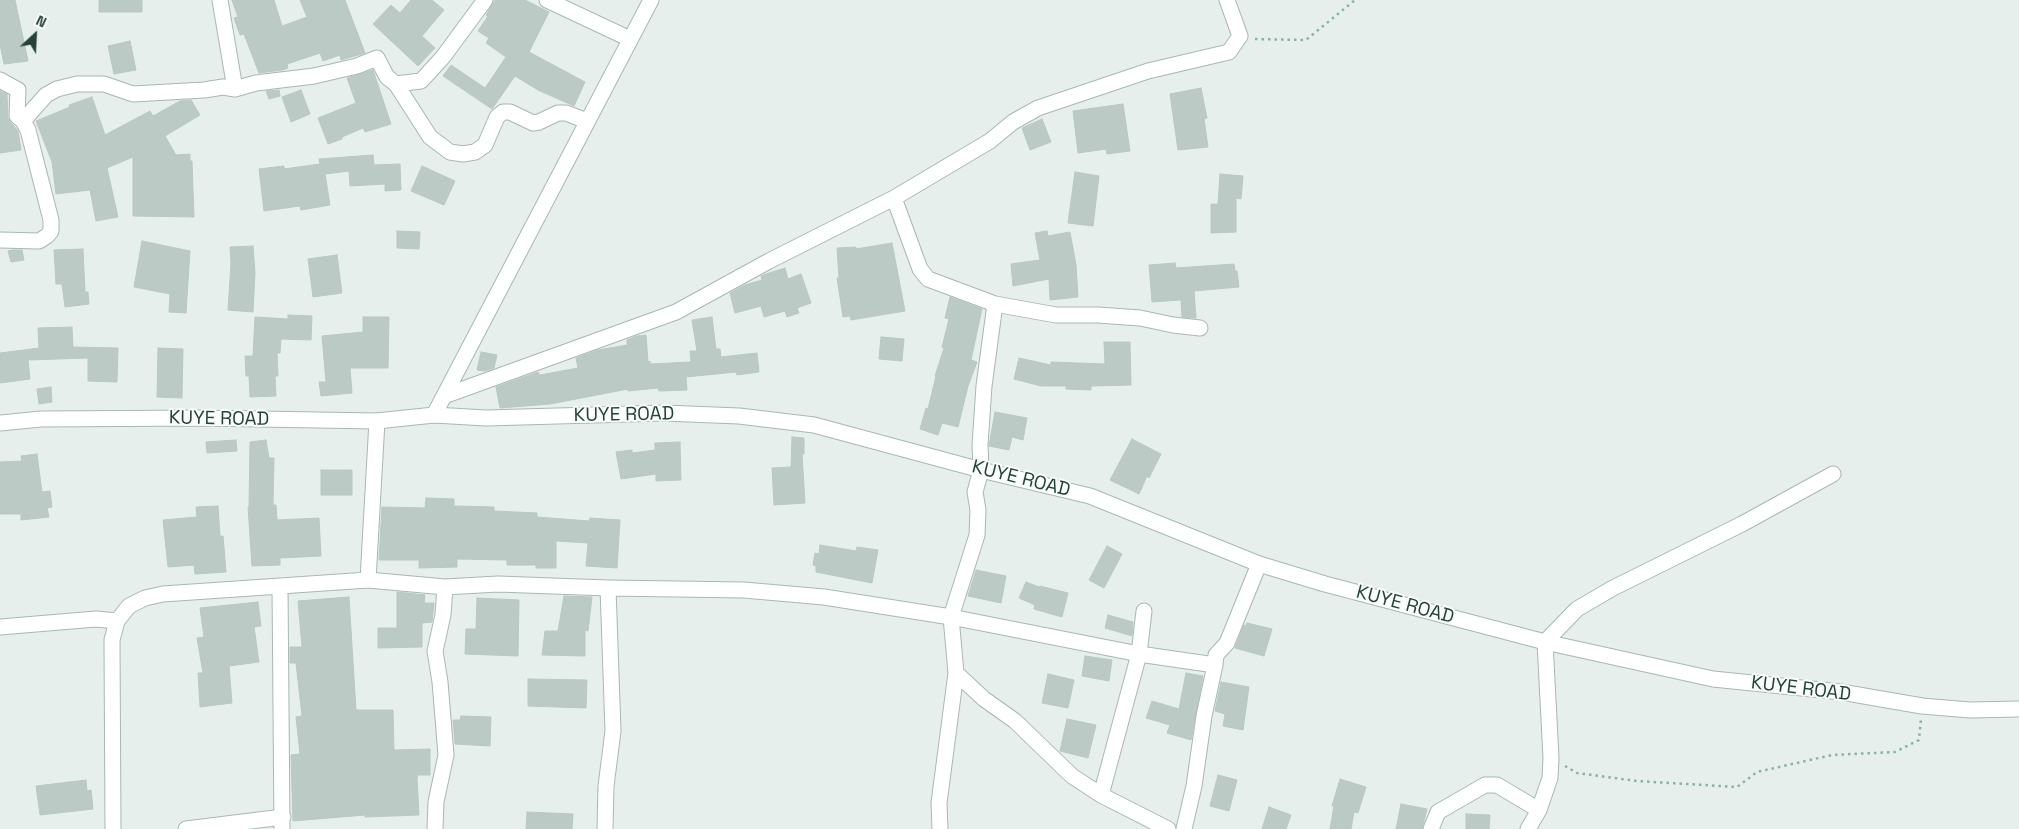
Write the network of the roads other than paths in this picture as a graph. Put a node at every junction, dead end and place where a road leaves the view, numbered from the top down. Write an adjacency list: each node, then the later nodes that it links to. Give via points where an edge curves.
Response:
1 (220, 0): 9 (street)
2 (484, 0): 8 (street, via 443,57 420,81)
3 (547, 0): 6 (street)
4 (651, 0): 6 (street)
5 (1227, 0): 12 (street, via 1240,36 1229,52 1148,71 1038,108 1013,122 990,141)
6 (630, 39): 11 (street)
7 (0, 80): 10 (street, via 18,90 17,116)
8 (396, 84): 9 (street, via 387,77 377,58 314,76 256,83); 11 (street, via 430,137 450,152 475,152 485,145 503,112 533,123 558,113)
9 (235, 89): 10 (street, via 223,87 133,94 104,84 77,84 46,95)
10 (23, 121): 13 (street, via 28,130 51,231 39,241)
11 (587, 121): 16 (street)
12 (894, 198): 14 (street, via 920,269 928,279); 16 (street, via 676,312)
13 (0, 240)
14 (995, 304): 15 (street, via 1056,315 1140,318); 20 (street, via 984,386)
15 (1200, 328)
16 (444, 396): 17 (street)
17 (434, 415): 18 (street, KUYE ROAD); 20 (street, KUYE ROAD, via 486,418 664,413 739,416 814,425)
18 (377, 421): 19 (street, KUYE ROAD, via 41,419); 23 (street)
19 (0, 424)
20 (981, 470): 22 (street, KUYE ROAD, via 1090,496); 28 (street, via 975,492 977,535)
21 (1833, 474): 31 (street, via 1606,592 1577,609)
22 (1259, 564): 31 (street, KUYE ROAD); 33 (street, via 1227,642 1216,655)
23 (368, 580): 24 (street); 25 (street)
24 (280, 586): 29 (street, via 163,594 129,606); 38 (street)
25 (445, 587): 26 (street, via 498,584); 41 (street, via 435,651 446,755 436,802)
26 (608, 588): 28 (street, via 744,590 824,597); 42 (street, via 613,731 606,786)
27 (1144, 611): 32 (street)
28 (951, 617): 32 (street); 34 (street)
29 (117, 621): 30 (street, via 96,619); 39 (street, via 112,640)
30 (0, 627)
31 (1545, 642): 35 (street, KUYE ROAD, via 1713,679 1841,692 1922,706 1970,710); 37 (street, via 1551,758 1550,778)
32 (1139, 654): 33 (street); 36 (street)
33 (1215, 665): 45 (street)
34 (956, 673): 36 (street, via 984,700 1016,721 1072,776); 43 (street, via 939,803)
35 (2019, 709)
36 (1101, 795): 44 (street)
37 (1539, 810): 46 (street, via 1496,785 1485,785 1438,812); 47 (street)
38 (282, 823): 40 (street)
39 (113, 829)
40 (186, 829)
41 (435, 829)
42 (605, 829)
43 (940, 829)
44 (1168, 829)
45 (1184, 829)
46 (1431, 829)
47 (1528, 829)

